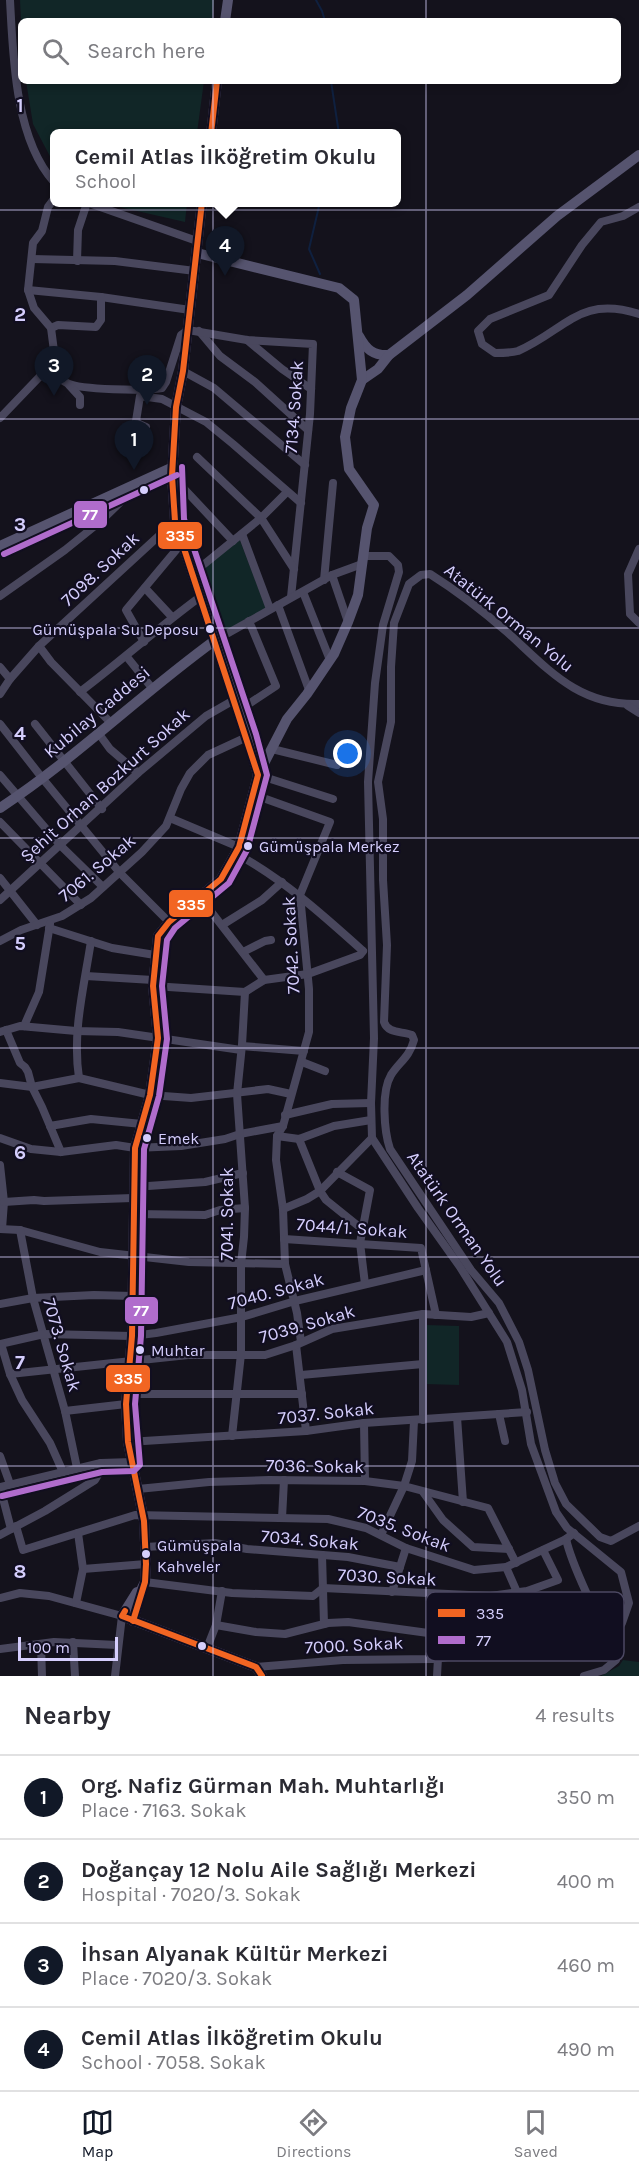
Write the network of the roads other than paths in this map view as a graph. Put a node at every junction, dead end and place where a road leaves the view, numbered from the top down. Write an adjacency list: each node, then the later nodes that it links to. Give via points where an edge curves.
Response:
1 (10, 0): 7 (street, via 22,116)
2 (228, 0): 3 (main road)
3 (225, 18)
4 (217, 84): 5 (main road)
5 (212, 129)
6 (639, 155): 27 (main road, via 557,216 467,295)
7 (50, 178)
8 (50, 204): 15 (street, via 42,231 33,243)
9 (85, 207): 16 (street, via 78,230)
10 (98, 207): 13 (street)
11 (201, 207): 13 (main road)
12 (639, 207): 21 (street, via 601,222 549,295 490,319 478,331 482,344 495,353 516,351 585,311 620,308)
13 (197, 241): 14 (main road)
14 (197, 253): 17 (main road); 23 (main road, via 339,288 354,300)
15 (32, 259): 16 (street); 18 (street)
16 (77, 261): 17 (street, via 115,261)
17 (195, 271): 20 (main road)
18 (28, 290): 19 (street); 22 (street, via 34,308)
19 (101, 297): 20 (street); 22 (street, via 101,320 96,327)
20 (190, 310): 24 (main road)
21 (639, 314)
22 (51, 328): 28 (street, via 54,351)
23 (357, 330): 26 (main road); 27 (main road, via 368,350)
24 (194, 331): 25 (street, 7134. Sokak); 30 (main road); 32 (street, via 181,335 162,388); 38 (street)
25 (248, 340): 33 (street); 33 (street, 7134. Sokak, via 313,344)
26 (358, 351): 29 (main road, via 367,368); 31 (main road)
27 (389, 355): 29 (main road)
28 (48, 369): 32 (street); 36 (street)
29 (378, 369): 31 (main road)
30 (183, 371): 35 (main road); 40 (street, via 214,388)
31 (362, 380): 53 (main road, via 345,437 350,469 374,505)
32 (69, 385): 34 (street, via 80,398)
33 (311, 389): 38 (street, 7134. Sokak)
34 (80, 405)
35 (176, 407): 37 (street, via 162,399 140,396 136,421); 41 (main road); 44 (street, via 206,422)
36 (0, 418)
37 (146, 427)
38 (308, 430): 40 (street, 7134. Sokak)
39 (197, 457): 46 (street)
40 (305, 465): 45 (street, 7134. Sokak)
41 (172, 472): 42 (main road); 47 (main road); 49 (street)
42 (141, 483): 51 (main road); 59 (street, via 65,550)
43 (333, 483): 56 (street)
44 (287, 492): 45 (street); 46 (street)
45 (301, 503): 54 (street, 7134. Sokak)
46 (261, 518): 48 (street); 54 (street)
47 (175, 521): 50 (main road); 70 (street, 7098. Sokak)
48 (242, 534): 49 (street); 63 (street)
49 (233, 541): 55 (street)
50 (182, 543): 55 (main road); 57 (street)
51 (0, 546)
52 (639, 549): 67 (street, via 628,574 630,614)
53 (363, 560): 56 (street); 66 (main road, via 358,594); 123 (street, via 389,556 399,572 383,625 375,683 368,782)
54 (294, 569): 61 (street, 7134. Sokak)
55 (192, 574): 60 (main road)
56 (328, 577): 58 (street); 66 (street)
57 (145, 588): 64 (street); 69 (street, via 126,610)
58 (303, 592): 61 (street); 72 (street)
59 (0, 596)
60 (200, 597): 64 (street); 68 (main road)
61 (291, 597): 62 (street)
62 (278, 604): 63 (street); 76 (street)
63 (270, 609): 65 (street)
64 (172, 617): 69 (street)
65 (249, 621): 68 (street); 82 (street, via 276,686)
66 (348, 622): 72 (main road)
67 (639, 623)
68 (214, 641): 75 (main road, Kubilay Caddesi); 79 (main road)
69 (144, 642): 71 (street)
70 (39, 646): 74 (street, 7098. Sokak); 77 (street)
71 (126, 657): 75 (street); 77 (street)
72 (330, 660): 76 (main road)
73 (0, 667): 74 (street)
74 (10, 679): 78 (street, 7098. Sokak)
75 (152, 688): 84 (main road, Kubilay Caddesi)
76 (309, 690): 89 (main road, via 287,719)
77 (80, 692): 84 (street)
78 (0, 694)
79 (234, 700): 82 (main road); 92 (street, Şehit Orhan Bozkurt Sokak, via 206,716)
80 (639, 704): 81 (street, Atatürk Orman Yolu)
81 (627, 705): 83 (street); 223 (street, Atatürk Orman Yolu, via 580,692 558,679 472,604 430,574 421,575 409,584 394,623 391,722 378,782 387,945 384,1022 390,1031 402,1031 414,1040 410,1054 390,1077 385,1108 390,1149 471,1270 498,1303 519,1342 555,1483 566,1504 600,1537 611,1541)
82 (238, 711): 88 (main road)
83 (639, 713)
84 (111, 723): 87 (main road, Kubilay Caddesi)
85 (0, 724): 95 (street)
86 (35, 724): 90 (street)
87 (99, 734): 90 (main road, Kubilay Caddesi); 92 (street, via 110,750)
88 (247, 737): 94 (main road); 101 (street, 7061. Sokak, via 208,755 190,773)
89 (272, 749): 91 (street); 94 (main road)
90 (64, 762): 95 (main road, Kubilay Caddesi); 100 (street)
91 (337, 765)
92 (138, 773): 100 (street, Şehit Orhan Bozkurt Sokak)
93 (0, 775): 97 (street)
94 (258, 775): 96 (main road); 98 (street)
95 (43, 779): 97 (main road, Kubilay Caddesi); 103 (street)
96 (252, 794): 105 (main road); 112 (street, 7042. Sokak, via 330,822)
97 (18, 796): 99 (main road, Kubilay Caddesi); 104 (street)
98 (333, 799)
99 (0, 808)
100 (102, 809): 103 (street, Şehit Orhan Bozkurt Sokak)
101 (170, 818): 105 (street); 107 (street, 7061. Sokak)
102 (0, 822): 106 (street)
103 (81, 827): 104 (street, Şehit Orhan Bozkurt Sokak); 107 (street)
104 (60, 845): 106 (street, Şehit Orhan Bozkurt Sokak); 110 (street)
105 (237, 850): 109 (street); 113 (main road, via 221,879)
106 (38, 863): 111 (street, Şehit Orhan Bozkurt Sokak); 115 (street)
107 (120, 873): 110 (street, 7061. Sokak); 116 (street)
108 (0, 878): 111 (street)
109 (282, 882): 112 (street); 119 (street)
110 (103, 887): 115 (street, 7061. Sokak)
111 (11, 890): 114 (street, Şehit Orhan Bozkurt Sokak); 117 (street)
112 (300, 895): 123 (street); 126 (street, 7042. Sokak)
113 (199, 896): 116 (main road); 119 (street)
114 (0, 900)
115 (81, 904): 118 (street, 7061. Sokak)
116 (169, 922): 125 (main road, via 158,936)
117 (37, 925): 118 (street, 7061. Sokak); 120 (street, 7061. Sokak)
118 (50, 925): 122 (street); 131 (street, via 39,992)
119 (222, 925): 124 (street)
120 (1, 939)
121 (271, 940): 124 (street)
122 (91, 941): 125 (street); 127 (street)
123 (367, 950): 126 (street); 145 (street, via 374,1038)
124 (243, 952): 128 (street)
125 (155, 955): 129 (main road)
126 (308, 974): 128 (street); 136 (street, 7042. Sokak, via 309,1032)
127 (86, 976): 129 (street); 133 (street)
128 (264, 980): 130 (street)
129 (153, 983): 130 (street); 134 (main road)
130 (245, 992): 135 (street, 7041. Sokak)
131 (24, 1026): 132 (street); 133 (street)
132 (3, 1031): 141 (street, via 28,1072)
133 (76, 1031): 134 (street); 139 (street)
134 (158, 1038): 135 (street); 144 (main road)
135 (242, 1048): 136 (street); 142 (street, 7041. Sokak)
136 (304, 1051): 137 (street, 7042. Sokak)
137 (302, 1062): 138 (street); 143 (street, 7042. Sokak)
138 (325, 1071)
139 (79, 1078): 141 (street); 144 (street)
140 (0, 1083): 141 (street)
141 (32, 1088): 149 (street)
142 (237, 1094): 143 (street, via 268,1089); 144 (street, via 191,1098); 151 (street, 7041. Sokak)
143 (291, 1094): 146 (street, 7042. Sokak)
144 (150, 1095): 148 (main road)
145 (371, 1103): 146 (street, via 332,1104); 147 (street)
146 (285, 1115): 150 (street, 7042. Sokak)
147 (372, 1120): 154 (street); 155 (street, via 334,1126)
148 (142, 1124): 149 (street, via 91,1119); 156 (main road)
149 (50, 1126): 157 (street)
150 (283, 1126): 151 (street); 152 (street, 7042. Sokak)
151 (240, 1134): 156 (street, via 181,1146); 160 (street, 7041. Sokak)
152 (277, 1136): 155 (street); 165 (street)
153 (0, 1138): 157 (street, via 31,1149)
154 (372, 1138): 159 (street); 181 (street)
155 (298, 1139): 161 (street)
156 (135, 1148): 157 (street, via 116,1145); 162 (main road)
157 (61, 1152)
158 (0, 1165): 163 (street)
159 (337, 1172): 161 (street); 168 (street, via 370,1190)
160 (243, 1173): 162 (street); 164 (street, 7041. Sokak)
161 (320, 1191): 165 (street); 168 (street)
162 (134, 1193): 163 (street); 166 (main road)
163 (4, 1202): 167 (street)
164 (245, 1208): 166 (street, via 205,1215); 173 (street, 7041. Sokak)
165 (283, 1209): 170 (street)
166 (134, 1214): 172 (main road)
167 (1, 1229): 169 (street)
168 (362, 1229): 171 (street)
169 (20, 1230): 172 (street, via 100,1252); 178 (street, 7073. Sokak)
170 (284, 1239): 171 (street, 7044/1. Sokak); 174 (street)
171 (360, 1243): 175 (street, 7044/1. Sokak, via 421,1248); 176 (street)
172 (134, 1255): 173 (street); 177 (main road)
173 (242, 1264): 174 (street); 184 (street, 7041. Sokak)
174 (285, 1264): 179 (street)
175 (426, 1270): 176 (street, 7040. Sokak); 183 (street, 7044/1. Sokak)
176 (365, 1284): 179 (street, 7040. Sokak)
177 (133, 1296): 178 (street); 186 (main road)
178 (33, 1298): 180 (street); 185 (street, 7073. Sokak)
179 (295, 1301): 184 (street, 7040. Sokak); 188 (street)
180 (0, 1304)
181 (489, 1313): 183 (street, 7039. Sokak, via 471,1317); 199 (street, via 515,1363)
182 (423, 1314): 183 (street, 7039. Sokak); 188 (street, 7039. Sokak, via 332,1329); 191 (street)
183 (436, 1315)
184 (242, 1317): 186 (street, 7040. Sokak); 189 (street, 7041. Sokak)
185 (44, 1334): 186 (street, 7040. Sokak); 187 (street, 7040. Sokak); 192 (street, 7073. Sokak)
186 (132, 1336): 190 (main road)
187 (1, 1344): 193 (street)
188 (299, 1344): 189 (street, 7039. Sokak, via 265,1354); 194 (street)
189 (241, 1354): 190 (street, 7039. Sokak); 195 (street, 7041. Sokak)
190 (131, 1362): 192 (street, 7039. Sokak); 197 (main road)
191 (423, 1365): 194 (street); 202 (street)
192 (53, 1369): 193 (street, 7039. Sokak); 198 (street, 7073. Sokak)
193 (10, 1374): 212 (street)
194 (301, 1375): 196 (street)
195 (236, 1394): 196 (street); 197 (street); 205 (street, 7041. Sokak)
196 (302, 1394): 204 (street)
197 (127, 1399): 198 (street); 207 (main road)
198 (65, 1411): 211 (street, 7073. Sokak)
199 (526, 1412): 200 (street, 7037. Sokak); 226 (street, via 531,1444 556,1512)
200 (499, 1414): 201 (street, 7037. Sokak); 206 (street)
201 (457, 1417): 202 (street, 7037. Sokak); 220 (street)
202 (418, 1420): 203 (street, 7037. Sokak); 216 (street)
203 (364, 1424): 204 (street, 7037. Sokak); 214 (street)
204 (306, 1431): 205 (street, 7037. Sokak)
205 (232, 1436): 207 (street, 7037. Sokak)
206 (505, 1441)
207 (128, 1442): 209 (main road)
208 (0, 1456): 215 (street)
209 (132, 1462): 210 (street); 218 (main road)
210 (101, 1463): 211 (street); 224 (street, via 95,1480)
211 (77, 1468): 212 (street)
212 (63, 1472): 215 (street)
213 (284, 1480): 214 (street, 7036. Sokak); 218 (street, 7036. Sokak); 222 (street)
214 (365, 1481): 216 (street, 7036. Sokak)
215 (10, 1484): 217 (street)
216 (404, 1486): 219 (street, 7036. Sokak); 228 (street)
217 (0, 1487): 224 (street)
218 (138, 1489): 221 (main road)
219 (423, 1492): 220 (street, 7036. Sokak); 232 (street, via 443,1520 473,1547)
220 (463, 1502): 232 (street, 7036. Sokak, via 488,1508)
221 (143, 1516): 222 (street, 7035. Sokak); 225 (street, 7035. Sokak); 230 (main road)
222 (282, 1518): 228 (street, 7035. Sokak, via 328,1519)
223 (639, 1526)
224 (14, 1528): 225 (street, 7035. Sokak, via 23,1550); 227 (street)
225 (78, 1533): 239 (street)
226 (574, 1533): 229 (street, 7035. Sokak); 250 (street, via 621,1572 629,1603)
227 (0, 1535)
228 (381, 1535): 231 (street, 7035. Sokak)
229 (566, 1539): 233 (street, 7035. Sokak); 245 (street)
230 (145, 1547): 234 (street, 7034. Sokak, via 215,1543); 236 (main road)
231 (406, 1548): 237 (street); 238 (street, 7035. Sokak, via 474,1570)
232 (508, 1549): 235 (street)
233 (543, 1550): 235 (street, 7035. Sokak); 244 (street, 7030. Sokak, via 558,1580)
234 (322, 1555): 237 (street, 7034. Sokak); 241 (street)
235 (516, 1563): 238 (street, 7035. Sokak)
236 (146, 1564): 239 (street); 240 (main road)
237 (400, 1567): 243 (street)
238 (506, 1567): 244 (street)
239 (83, 1569): 248 (street)
240 (143, 1585): 242 (street, 7030. Sokak); 249 (main road); 251 (main road)
241 (322, 1588): 242 (street, 7030. Sokak, via 313,1596); 243 (street, 7030. Sokak); 252 (street)
242 (222, 1591): 253 (street)
243 (392, 1592): 246 (street, 7030. Sokak)
244 (517, 1592)
245 (588, 1592)
246 (426, 1593)
247 (0, 1598): 248 (street, via 20,1593)
248 (76, 1603): 249 (street)
249 (122, 1616): 251 (main road); 257 (street)
250 (624, 1617)
251 (134, 1621): 259 (main road)
252 (324, 1624): 253 (street, via 285,1634); 254 (street, via 348,1622)
253 (216, 1625): 259 (street)
254 (426, 1633)
255 (74, 1642): 256 (street); 257 (street); 265 (street)
256 (41, 1644): 258 (street); 264 (street)
257 (117, 1645): 266 (street)
258 (0, 1648)
259 (207, 1648): 263 (main road)
260 (426, 1658): 263 (street, 7000. Sokak, via 343,1660)
261 (438, 1661): 267 (street)
262 (615, 1661): 268 (street, via 604,1670)
263 (259, 1672)
264 (42, 1676)
265 (75, 1676)
266 (115, 1676)
267 (437, 1676)
268 (584, 1676)

